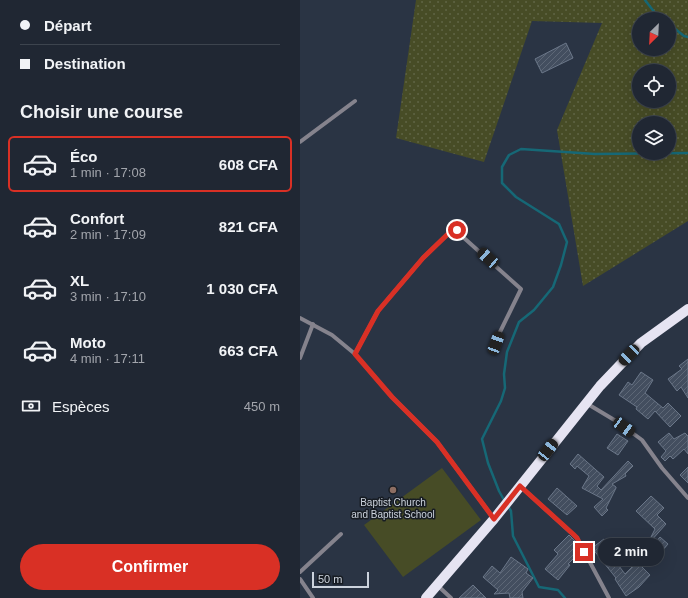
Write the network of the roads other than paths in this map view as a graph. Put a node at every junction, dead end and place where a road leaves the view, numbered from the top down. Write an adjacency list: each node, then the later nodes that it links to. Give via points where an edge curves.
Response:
1 (355, 101): 2 (street)
2 (300, 142)
3 (688, 309): 9 (highway, via 639,345)
4 (300, 318): 5 (street)
5 (314, 324): 7 (street); 8 (street)
6 (493, 351): 7 (street, via 521,289 454,229 423,258 378,311)
7 (355, 354): 12 (street, via 392,397 437,442)
8 (300, 358)
9 (586, 403): 10 (highway); 11 (street, via 642,440)
10 (520, 486): 12 (highway); 20 (street, via 577,538)
11 (688, 498)
12 (497, 516): 16 (highway)
13 (341, 534): 14 (street)
14 (300, 572)
15 (300, 579): 17 (street)
16 (437, 585): 18 (highway); 19 (street)
17 (313, 598)
18 (426, 598)
19 (451, 598)
20 (609, 598)

